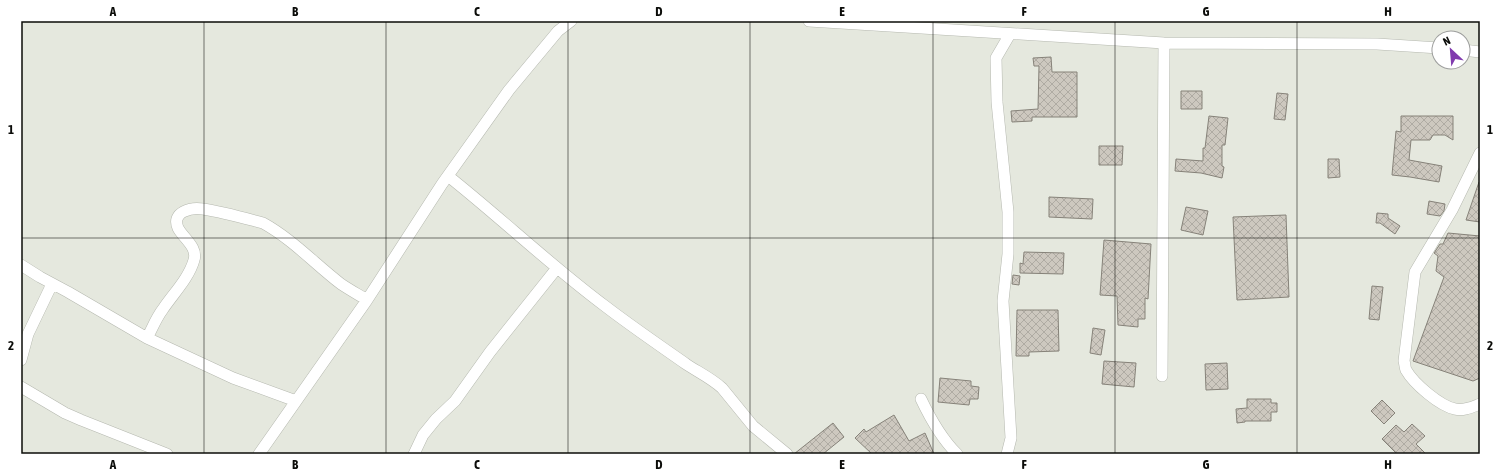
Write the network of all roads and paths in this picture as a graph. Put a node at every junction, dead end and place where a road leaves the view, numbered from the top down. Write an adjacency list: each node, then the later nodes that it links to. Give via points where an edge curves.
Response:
1 (571, 21): 8 (street, via 558,31 509,90)
2 (809, 21): 3 (street)
3 (861, 22): 4 (street)
4 (1010, 34): 5 (street); 25 (street, via 996,58 1008,212 1008,254 1003,301 1011,438)
5 (1164, 43): 6 (street, via 1377,44); 15 (street)
6 (1431, 47)
7 (1480, 153): 19 (street, via 1452,210 1415,272 1404,361 1406,370 1421,388 1441,403 1455,409 1467,409)
8 (448, 176): 10 (street); 12 (street)
9 (21, 265): 11 (street)
10 (557, 268): 22 (street, via 490,352 455,401 423,435); 23 (street, via 644,335 716,383 753,426)
11 (52, 284): 13 (street); 14 (street, via 31,328)
12 (367, 300): 13 (street, via 342,284 263,223 202,209 189,210 180,213 176,220 178,228 194,250 194,261); 18 (street)
13 (147, 338): 18 (street, via 233,378)
14 (21, 360)
15 (1162, 376)
16 (21, 387): 20 (street, via 76,418)
17 (921, 399): 24 (street, via 927,412)
18 (296, 401): 21 (street)
19 (1480, 404)
20 (168, 454)
21 (259, 454)
22 (414, 454)
23 (787, 454)
24 (957, 454)
25 (1007, 454)

